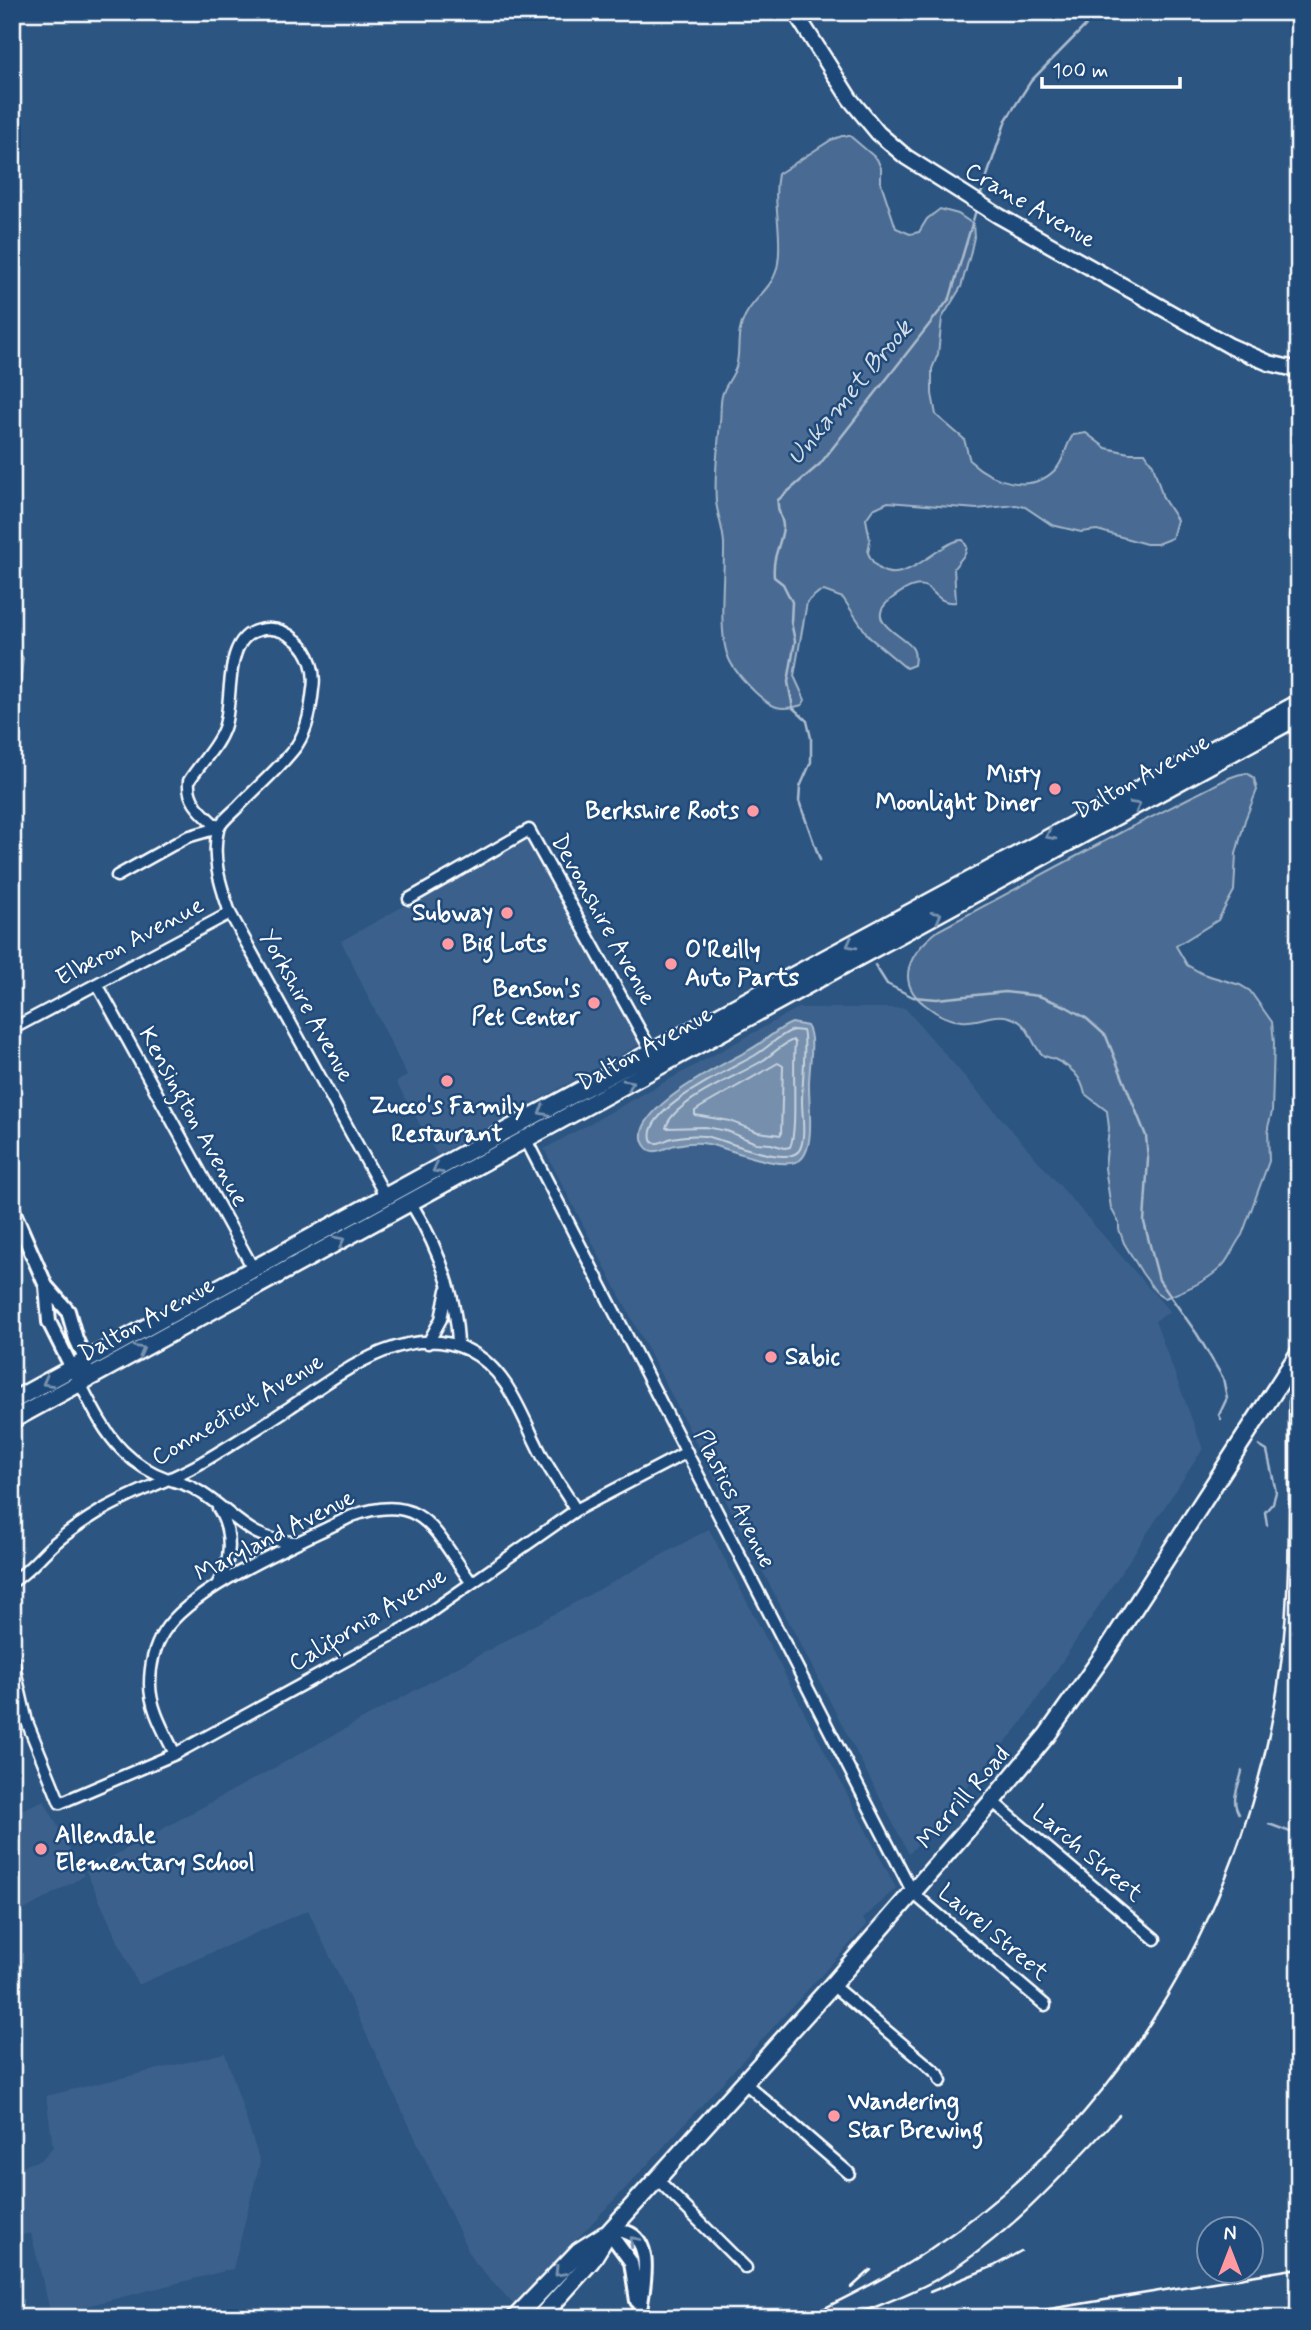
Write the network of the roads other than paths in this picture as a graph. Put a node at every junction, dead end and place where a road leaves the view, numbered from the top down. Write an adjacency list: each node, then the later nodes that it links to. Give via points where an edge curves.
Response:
1 (795, 12): 2 (main road, Crane Avenue, via 850,99 906,157 985,208 1230,346)
2 (1299, 370)
3 (1299, 703): 4 (main road, Dalton Avenue)
4 (1289, 717): 11 (main road, Dalton Avenue, one-way to 11); 12 (main road, Dalton Avenue, one-way to 4)
5 (218, 828): 5 (street, via 297,745 310,713 315,679 304,647 290,634 272,627 253,631 240,641 226,724 189,781 194,805); 6 (street, via 187,837); 8 (street, Yorkshire Avenue, via 216,862)
6 (117, 876)
7 (409, 899): 11 (street, Devonshire Avenue, via 529,830)
8 (230, 913): 9 (street, Elberon Avenue); 15 (street, Yorkshire Avenue)
9 (97, 984): 10 (street, Elberon Avenue); 18 (street, Kensington Avenue)
10 (12, 1029)
11 (652, 1052): 12 (street, Devonshire Avenue); 13 (main road, Dalton Avenue, one-way to 13)
12 (660, 1067): 14 (main road, Dalton Avenue, one-way to 12)
13 (518, 1124): 14 (street, Plastics Avenue); 15 (main road, Dalton Avenue, one-way to 15)
14 (526, 1139): 16 (main road, Dalton Avenue); 28 (street, Plastics Avenue)
15 (386, 1197): 18 (main road, Dalton Avenue)
16 (411, 1203): 19 (street); 25 (main road, Dalton Avenue, one-way to 16)
17 (12, 1208): 20 (street)
18 (254, 1270): 24 (main road, Dalton Avenue)
19 (447, 1279): 21 (street, via 443,1311); 22 (street)
20 (46, 1286): 24 (street, via 50,1322); 24 (street, via 68,1311)
21 (428, 1343): 22 (street, Connecticut Avenue); 29 (street, Connecticut Avenue, via 399,1346 347,1368 246,1436)
22 (458, 1346): 31 (street, via 480,1357 502,1377)
23 (1299, 1353): 38 (main road, Merrill Road, via 1077,1694)
24 (79, 1364): 25 (street); 26 (main road, Dalton Avenue, one-way to 26)
25 (80, 1383): 27 (main road, Dalton Avenue); 29 (street, via 103,1427 123,1451)
26 (12, 1401)
27 (12, 1420)
28 (687, 1452): 31 (street, California Avenue); 39 (street, Plastics Avenue)
29 (167, 1479): 30 (street, via 192,1487); 33 (street, Connecticut Avenue, via 99,1512 56,1542)
30 (215, 1504): 32 (street, via 255,1534 273,1541); 35 (street, via 224,1519 229,1546 227,1566)
31 (576, 1510): 34 (street, California Avenue)
32 (299, 1542): 34 (street, Maryland Avenue, via 373,1508 405,1510 419,1515 437,1531); 35 (street, Maryland Avenue)
33 (12, 1582)
34 (471, 1582): 37 (street, California Avenue, via 416,1622)
35 (213, 1589): 37 (street, Maryland Avenue, via 180,1613 156,1647 152,1700)
36 (12, 1657): 37 (street, California Avenue, via 27,1722 60,1803)
37 (175, 1754)
38 (992, 1801): 39 (main road, Merrill Road); 40 (street, Larch Street)
39 (913, 1893): 41 (main road, Merrill Road); 42 (street, Laurel Street)
40 (1155, 1939)
41 (832, 1985): 43 (street); 44 (main road, Merrill Road)
42 (1045, 2005)
43 (941, 2081)
44 (745, 2083): 45 (street); 46 (main road, Merrill Road)
45 (849, 2173)
46 (657, 2179): 47 (main road, Merrill Road); 48 (street)
47 (609, 2232): 49 (street, via 631,2262); 50 (main road, Merrill Road, one-way to 50, via 579,2251); 51 (main road, Merrill Road, via 591,2261)
48 (746, 2268)
49 (639, 2317)
50 (515, 2318)
51 (540, 2318)

